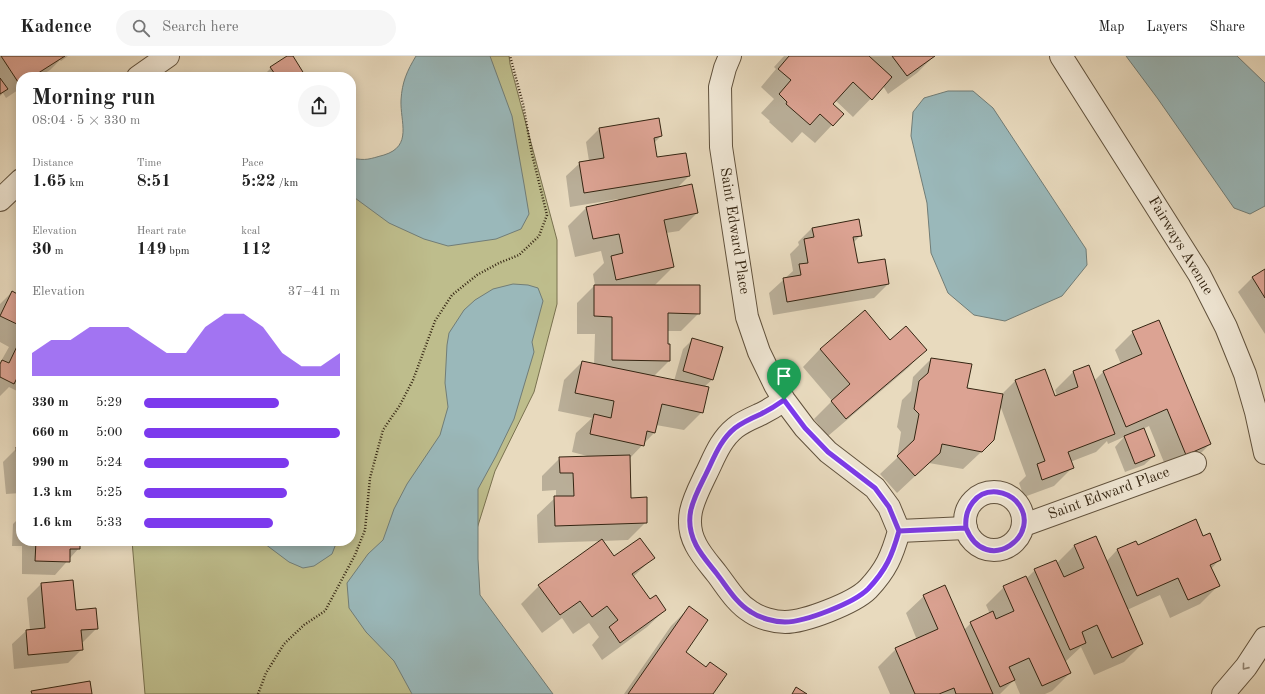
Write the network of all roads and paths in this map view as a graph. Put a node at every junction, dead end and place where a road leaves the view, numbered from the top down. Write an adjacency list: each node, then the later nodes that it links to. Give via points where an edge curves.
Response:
1 (168, 56): 5 (street)
2 (510, 56): 16 (path, via 547,215 539,236 519,255 477,275 452,295 435,321 413,380 383,430 370,478 365,530 355,555 325,611 304,624 284,644 266,673)
3 (1061, 56): 9 (street, Fairways Avenue, via 1199,274 1226,327)
4 (724, 59): 8 (street, Saint Edward Place, via 720,87 721,147 747,317 759,352)
5 (145, 72)
6 (16, 185): 7 (street)
7 (0, 200)
8 (784, 400): 14 (street, Saint Edward Place, via 805,428 828,452 875,488 889,507); 14 (street, via 734,428 721,443 693,500 689,516 691,533 696,545 740,604 751,613 785,622 802,620 852,601 867,590 881,573 892,554)
9 (1261, 411): 10 (street, Fairways Avenue)
10 (1265, 453)
11 (1195, 463): 12 (street, Saint Edward Place)
12 (1024, 525): 13 (street, via 1014,543 1006,549 996,551 985,550 976,545); 13 (street, via 1019,505 1005,494 996,492 979,496 972,503 967,510)
13 (966, 528): 14 (street)
14 (899, 531)
15 (1265, 638): 17 (street, one-way to 17, via 1246,667)
16 (258, 694)
17 (1223, 694)

